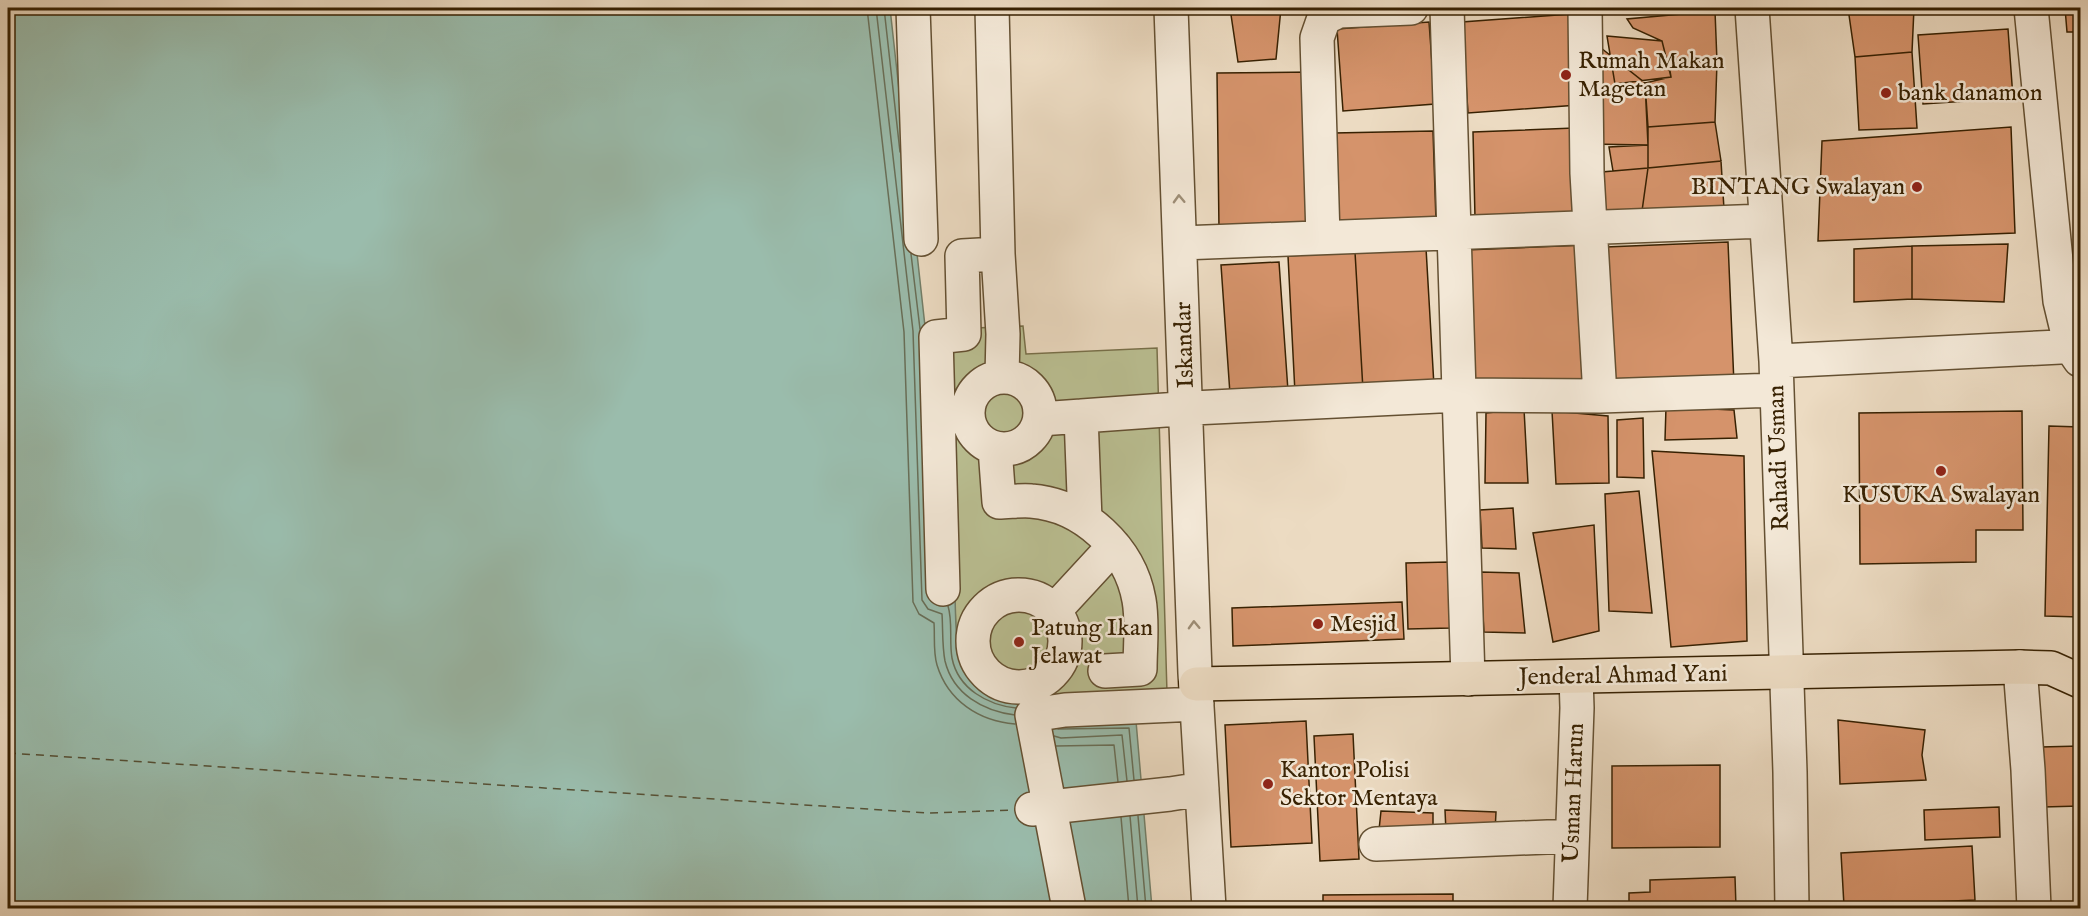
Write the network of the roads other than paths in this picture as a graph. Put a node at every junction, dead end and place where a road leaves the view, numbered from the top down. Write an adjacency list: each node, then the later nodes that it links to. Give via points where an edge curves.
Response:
1 (913, 8): 13 (street)
2 (993, 8): 15 (street)
3 (1172, 8): 14 (street, Iskandar, one-way to 3)
4 (1411, 8): 12 (street, via 1339,11 1324,18 1317,38)
5 (1447, 8): 11 (street)
6 (1585, 8): 10 (street, via 1587,173)
7 (1752, 8): 9 (street, Rahadi Usman)
8 (2031, 8): 16 (street, via 2060,300)
9 (1765, 221): 10 (street); 17 (street, Rahadi Usman)
10 (1592, 228): 11 (street); 20 (street)
11 (1454, 233): 12 (street); 19 (street)
12 (1323, 237): 14 (street)
13 (921, 239)
14 (1181, 243): 21 (street, Iskandar)
15 (998, 254): 18 (street); 27 (street, via 962,256 964,334 936,337)
16 (2077, 351): 17 (street)
17 (1776, 375): 20 (street); 32 (street, Rahadi Usman)
18 (1002, 377): 23 (street, via 1028,386 1040,407); 24 (street, via 978,389 968,412 975,434)
19 (1459, 395): 20 (street); 21 (street); 34 (street)
20 (1600, 396)
21 (1187, 409): 22 (street); 36 (street, Iskandar, one-way to 21)
22 (1081, 416): 23 (street); 25 (street)
23 (1040, 419): 24 (street, via 1029,440 1007,449)
24 (995, 448): 25 (street, via 999,502 1031,501)
25 (1085, 520): 26 (street)
26 (1114, 546): 28 (street); 31 (street, via 1126,563 1139,602 1140,669)
27 (943, 589)
28 (1054, 611)
29 (2080, 655): 30 (highway, Jenderal Ahmad Yani)
30 (2035, 667): 32 (highway, Jenderal Ahmad Yani); 35 (highway, Jenderal Ahmad Yani); 45 (street, via 2028,770)
31 (1105, 671)
32 (1786, 672): 33 (highway, Jenderal Ahmad Yani); 44 (street, Rahadi Usman)
33 (1576, 677): 34 (highway, Jenderal Ahmad Yani); 39 (street, Usman Harun)
34 (1468, 679): 36 (highway, Jenderal Ahmad Yani)
35 (2080, 681)
36 (1196, 694): 37 (street, Iskandar); 38 (street, via 1032,715)
37 (1202, 789): 38 (street); 42 (street, Iskandar)
38 (1042, 809): 41 (street)
39 (1571, 836): 40 (street); 43 (street, Usman Harun)
40 (1376, 844)
41 (1070, 909)
42 (1209, 909)
43 (1570, 909)
44 (1792, 909)
45 (2034, 909)

